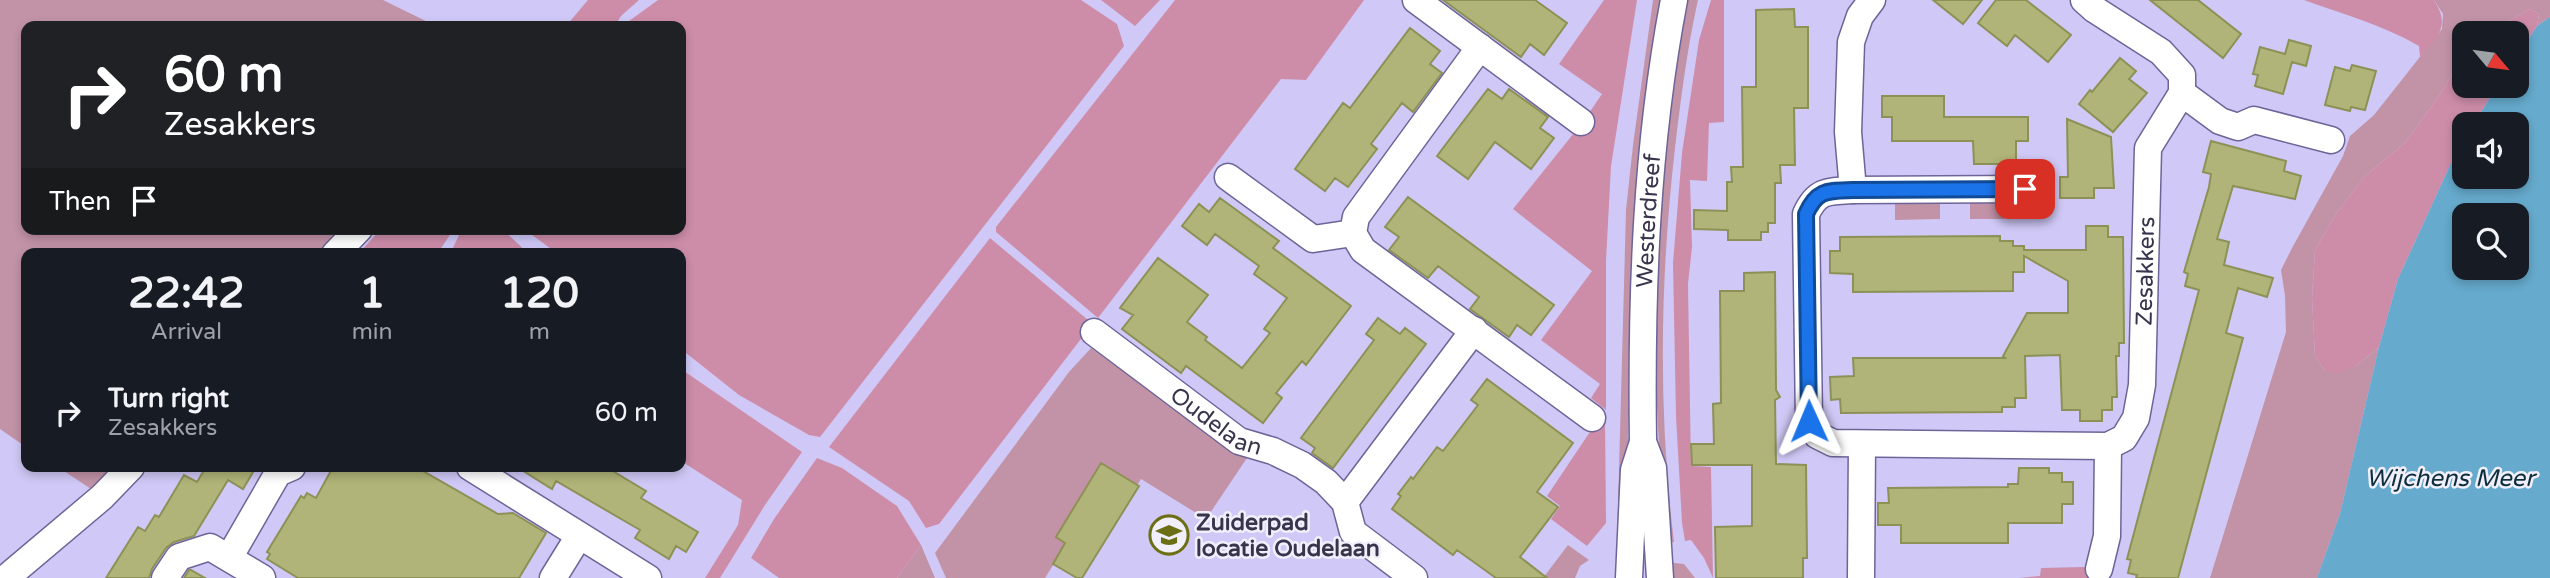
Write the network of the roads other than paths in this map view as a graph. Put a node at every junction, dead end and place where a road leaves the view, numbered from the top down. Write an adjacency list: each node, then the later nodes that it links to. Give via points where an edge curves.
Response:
1 (1416, 0): 5 (street)
2 (1674, 0): 18 (street, Westerdreef, via 1653,143 1644,251)
3 (1872, 0): 11 (street, via 1860,16 1851,42 1848,132)
4 (2084, 0): 6 (street, via 2161,52 2182,75)
5 (1480, 47): 7 (street); 12 (street, via 1356,217)
6 (2182, 93): 8 (street, via 2220,121 2238,127 2254,120); 20 (street, Zesakkers, via 2148,148 2142,385 2136,418 2124,438)
7 (1581, 122)
8 (2331, 140)
9 (1228, 177): 12 (street, via 1313,239)
10 (2025, 189): 11 (street)
11 (1853, 190): 19 (street, via 1827,191 1812,200 1806,214 1809,421 1817,435 1833,443)
12 (1353, 233): 15 (street, via 1363,250)
13 (353, 235): 14 (street)
14 (341, 248)
15 (1474, 330): 17 (street); 24 (street)
16 (1094, 332): 24 (street, Oudelaan, via 1239,441 1302,465)
17 (1591, 418)
18 (1643, 442): 34 (street, Westerdreef, via 1634,470); 35 (street, Westerdreef, via 1653,468)
19 (1862, 444): 20 (street); 36 (street)
20 (2108, 446): 27 (street, via 2107,536)
21 (126, 472): 28 (street)
22 (278, 472): 26 (street)
23 (478, 472): 25 (street)
24 (1345, 502): 33 (street, Oudelaan, via 1353,532)
25 (579, 536): 31 (street); 32 (street)
26 (229, 558): 29 (street, via 210,547 179,557); 30 (street)
27 (2099, 569)
28 (6, 578)
29 (165, 578)
30 (262, 578)
31 (553, 578)
32 (648, 578)
33 (1414, 578)
34 (1629, 578)
35 (1660, 578)
36 (1861, 578)

